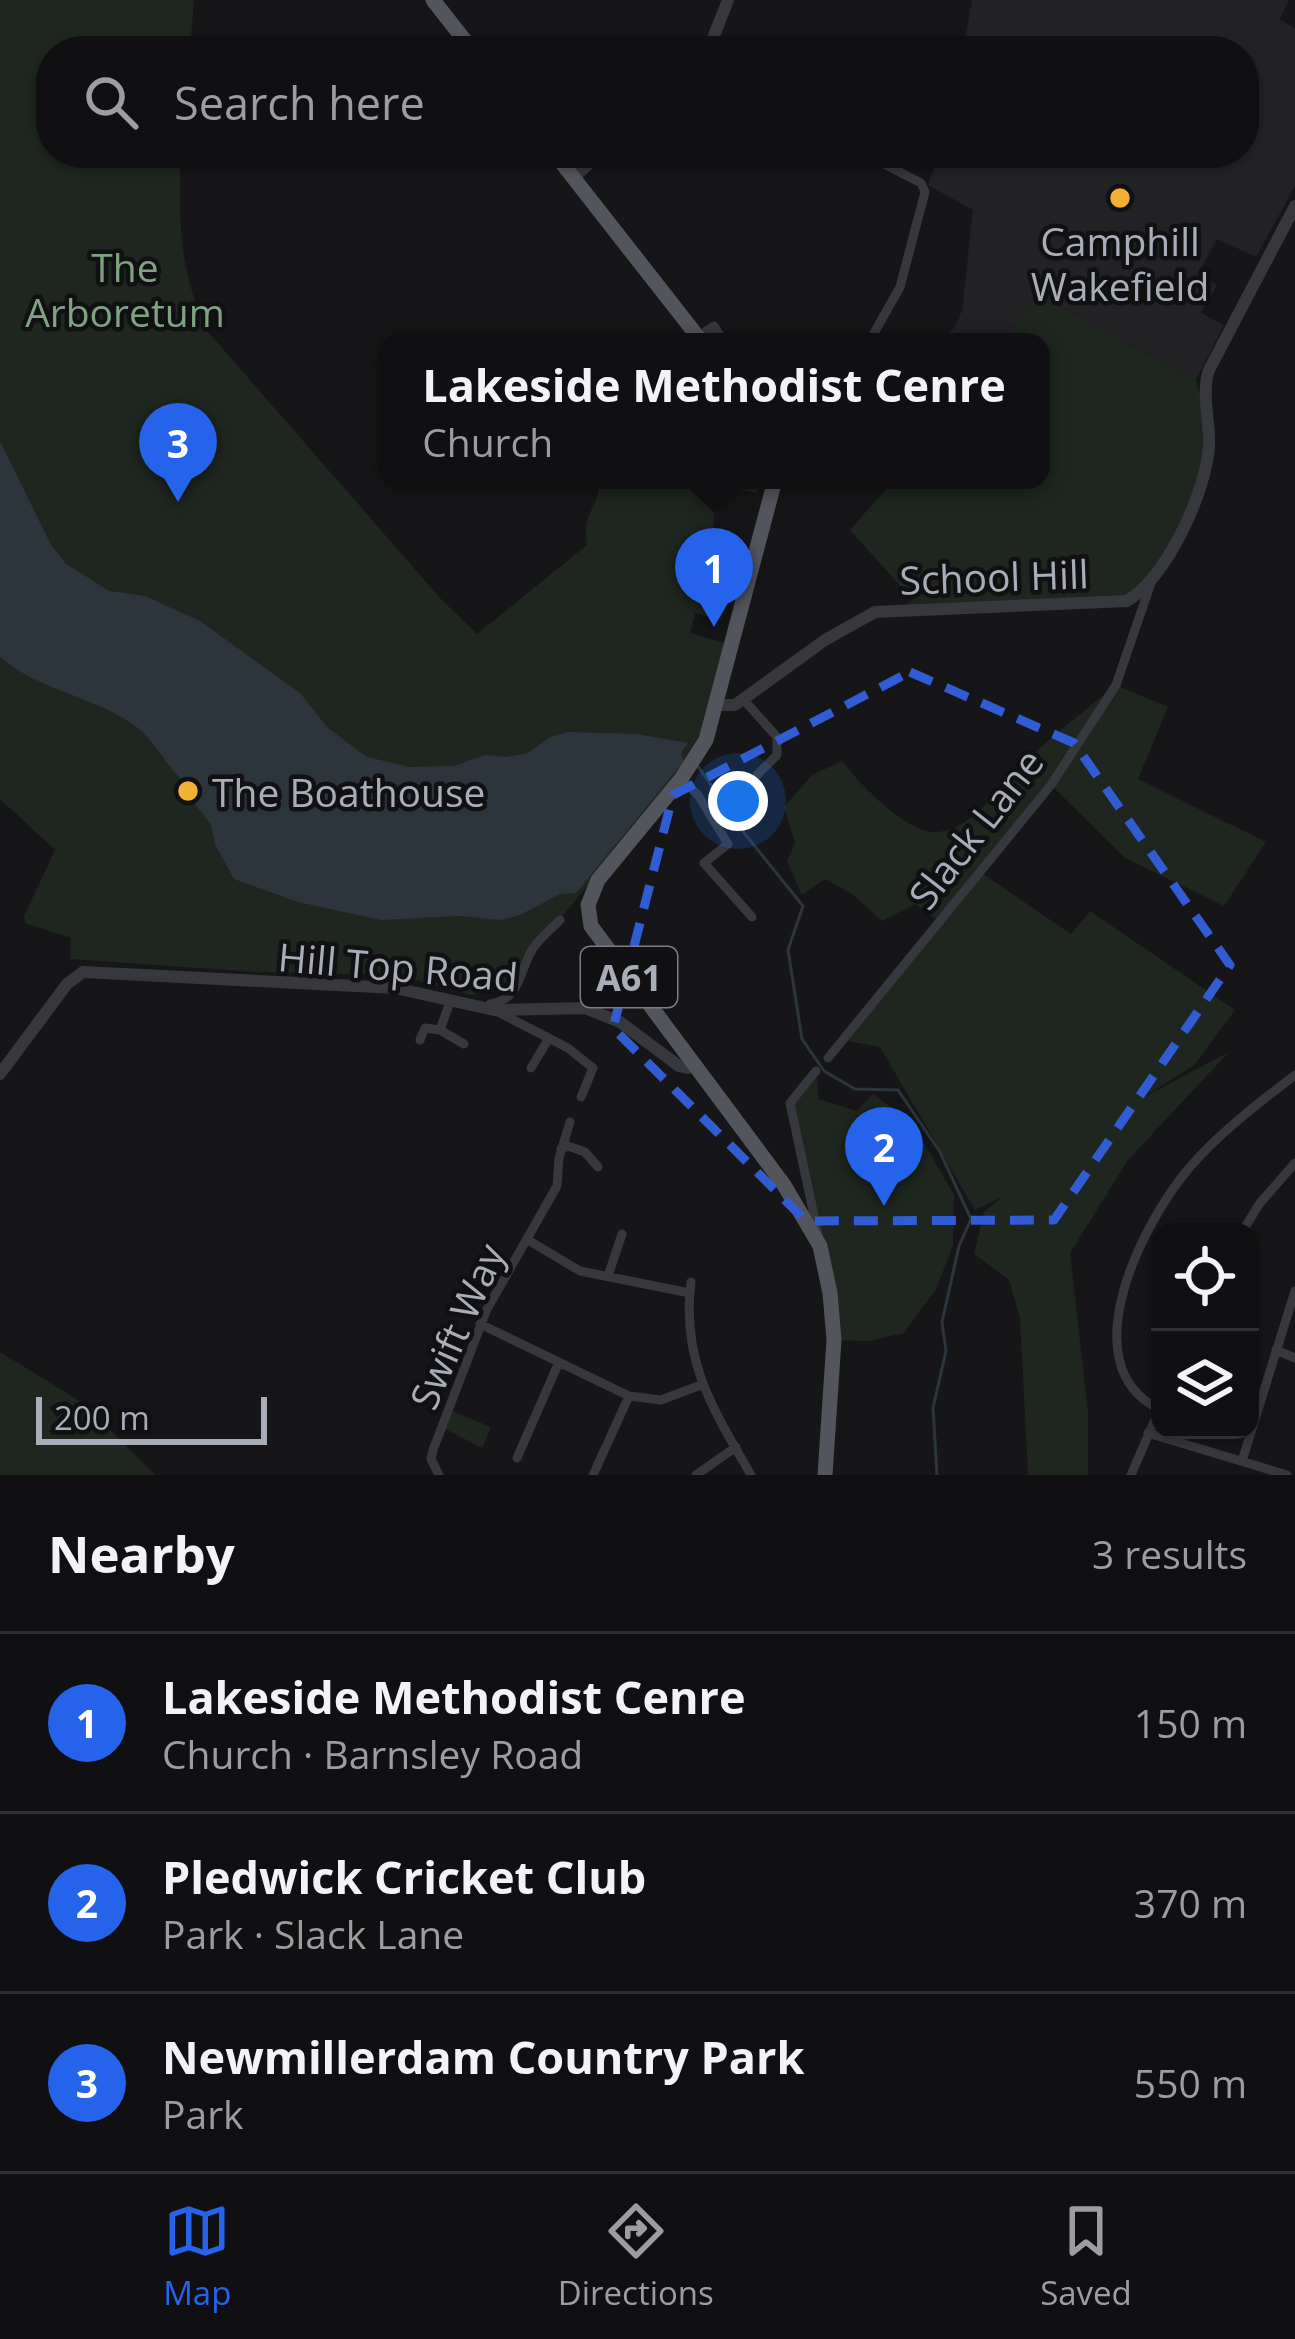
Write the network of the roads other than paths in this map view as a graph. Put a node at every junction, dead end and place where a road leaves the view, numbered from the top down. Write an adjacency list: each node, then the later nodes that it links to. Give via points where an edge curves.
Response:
1 (433, 0): 3 (main road)
2 (728, 0): 4 (street)
3 (461, 36)
4 (714, 36)
5 (565, 168): 8 (main road)
6 (585, 168): 8 (street)
7 (891, 168): 11 (street, via 925,192 900,287)
8 (573, 178): 10 (main road)
9 (1295, 206): 13 (street, via 1209,370 1209,454)
10 (701, 333)
11 (874, 333)
12 (775, 489): 17 (main road, A61)
13 (1151, 584): 14 (street, School Hill); 15 (street, Slack Lane)
14 (1127, 601): 15 (street); 16 (street, School Hill, via 875,612)
15 (1142, 619): 29 (street, Slack Lane, via 1116,685 1052,785)
16 (743, 699): 17 (street, School Hill); 19 (street, via 777,737 777,755)
17 (718, 705): 18 (main road, A61)
18 (689, 768): 20 (street, via 728,844 704,863); 30 (main road, A61, via 608,866 588,910 591,926)
19 (756, 774)
20 (752, 917)
21 (560, 920): 23 (street, via 531,951 508,998)
22 (451, 999): 23 (street, Hill Top Road); 25 (street); 33 (street, Hill Top Road, via 394,988 76,974)
23 (476, 1005): 24 (street, Hill Top Road)
24 (494, 1010): 26 (street); 30 (street, Hill Top Road, via 585,1008 620,1022 679,1066)
25 (440, 1030): 27 (street, via 425,1028); 28 (street)
26 (549, 1038): 31 (street); 35 (street, via 593,1068)
27 (420, 1040)
28 (464, 1044)
29 (828, 1058)
30 (695, 1064): 43 (main road, A61)
31 (531, 1068)
32 (816, 1071): 43 (street, via 790,1103)
33 (0, 1074)
34 (1295, 1076): 52 (street, via 1186,1172 1124,1288 1121,1366 1133,1391)
35 (581, 1097)
36 (570, 1122): 37 (street, Swift Way)
37 (561, 1149): 39 (street, via 585,1152); 42 (street, Swift Way)
38 (1295, 1163): 40 (street)
39 (598, 1167)
40 (1248, 1223)
41 (616, 1239): 44 (street)
42 (528, 1240): 44 (street, via 568,1266); 46 (street, Swift Way)
43 (820, 1246): 62 (main road, A61, via 834,1340)
44 (608, 1276): 50 (street, via 690,1287 689,1339)
45 (1295, 1291): 47 (street)
46 (481, 1324): 49 (street); 58 (street, Swift Way, via 433,1450)
47 (1276, 1350): 48 (street); 57 (street)
48 (1295, 1358)
49 (560, 1362): 51 (street); 56 (street)
50 (701, 1385): 51 (street, via 661,1400); 55 (street)
51 (629, 1396): 59 (street)
52 (1151, 1403)
53 (1151, 1427): 54 (street)
54 (1148, 1433): 57 (street); 63 (street)
55 (736, 1448): 60 (street); 61 (street)
56 (521, 1454)
57 (1242, 1461): 64 (street)
58 (439, 1475)
59 (593, 1475)
60 (696, 1475)
61 (751, 1475)
62 (825, 1475)
63 (1131, 1475)
64 (1287, 1475)

